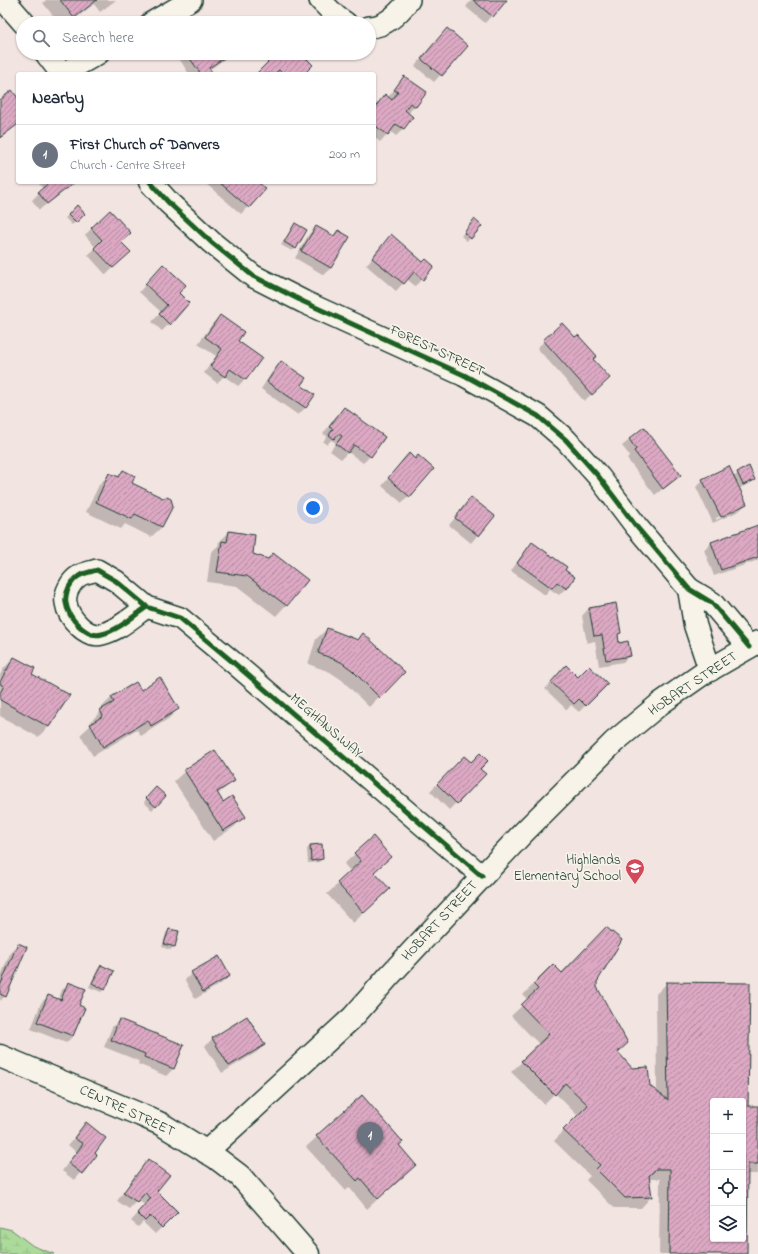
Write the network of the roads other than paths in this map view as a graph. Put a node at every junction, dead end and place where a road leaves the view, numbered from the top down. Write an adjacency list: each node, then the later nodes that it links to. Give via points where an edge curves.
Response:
1 (4, 0): 5 (main road)
2 (191, 0): 6 (street)
3 (320, 0): 7 (street)
4 (409, 0): 8 (street, via 390,20)
5 (18, 16)
6 (163, 16)
7 (336, 16)
8 (376, 27)
9 (51, 60): 11 (main road)
10 (87, 60): 12 (street)
11 (60, 72)
12 (66, 72)
13 (152, 184): 14 (main road, FOREST STREET, via 211,242 253,276 464,375 538,416 566,440 599,477)
14 (689, 590): 16 (main road, FOREST STREET, via 712,603); 17 (main road, FOREST STREET, via 695,625)
15 (147, 607): 18 (street, MEGHANS WAY, via 180,618)
16 (753, 644): 17 (main road, HOBART STREET)
17 (710, 670): 18 (main road, HOBART STREET, via 661,702 614,742)
18 (482, 876): 20 (main road, HOBART STREET, via 353,1018)
19 (0, 1056): 20 (main road, CENTRE STREET, via 142,1115)
20 (206, 1152): 21 (main road, CENTRE STREET, via 240,1176)
21 (308, 1254)

